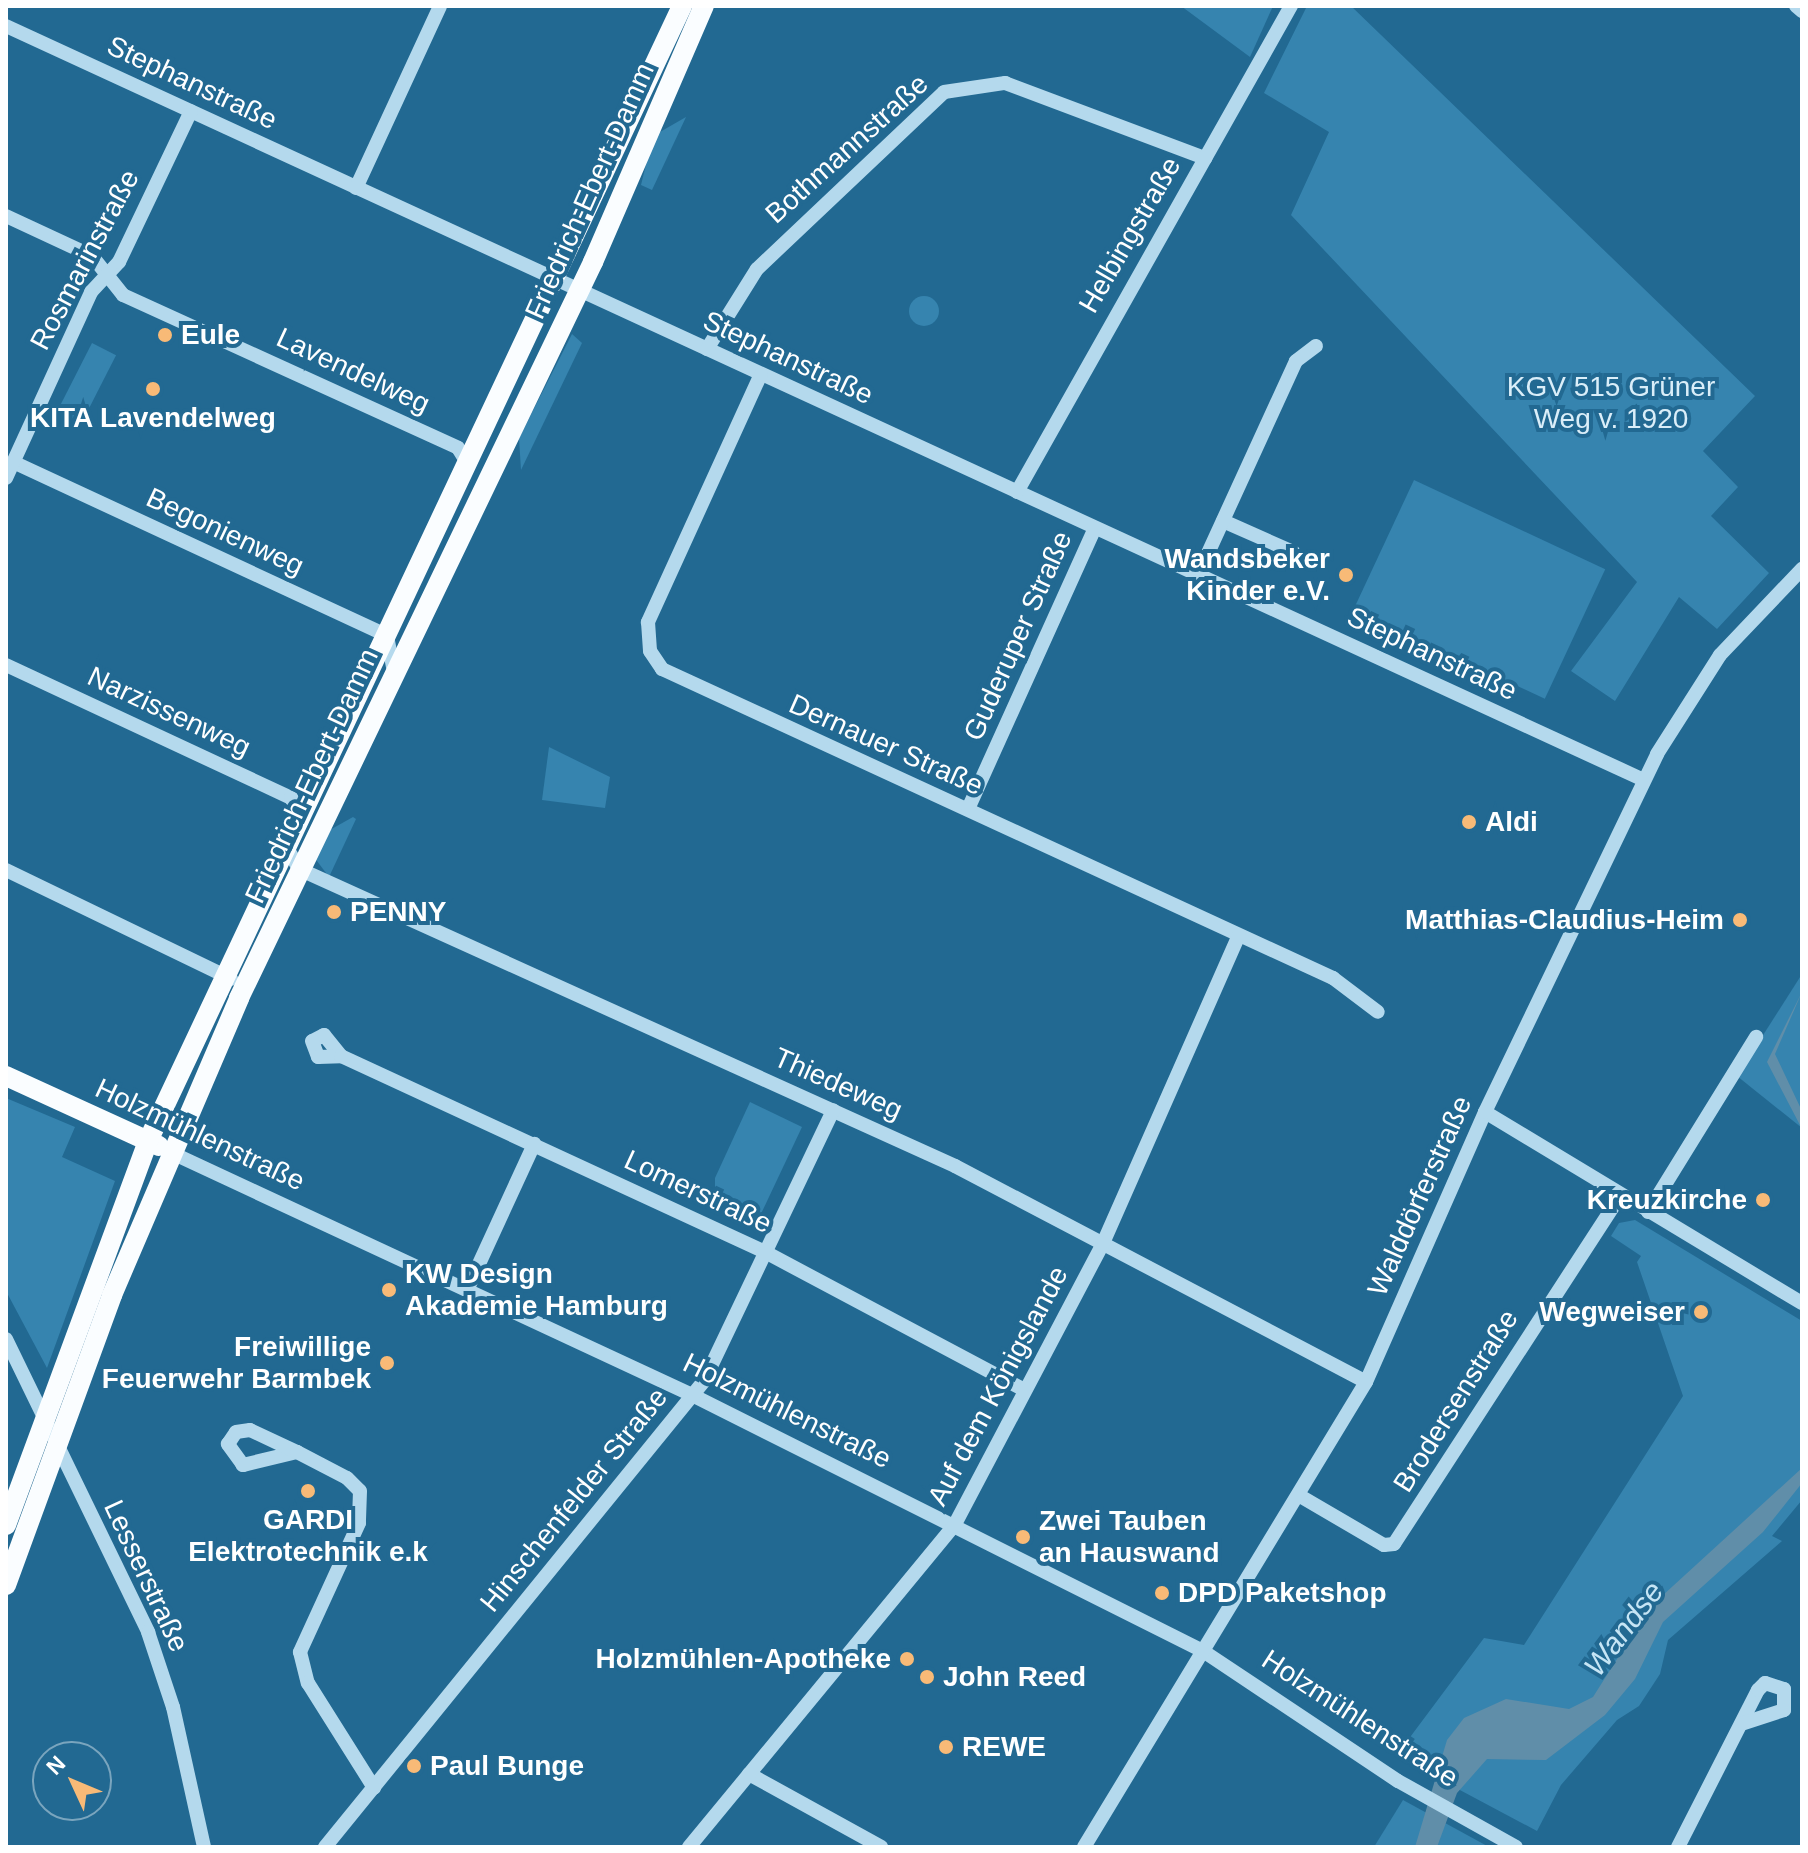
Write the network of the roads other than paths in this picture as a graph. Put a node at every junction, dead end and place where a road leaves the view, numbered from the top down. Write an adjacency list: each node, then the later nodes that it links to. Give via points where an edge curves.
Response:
1 (440, 6): 10 (street)
2 (682, 6): 13 (main road, Friedrich-Ebert-Damm)
3 (704, 6): 14 (main road, Friedrich-Ebert-Damm)
4 (1291, 6): 9 (street, Helbingstraße)
5 (1796, 6): 6 (street)
6 (1802, 11)
7 (6, 26): 8 (street, Stephanstraße)
8 (191, 111): 10 (street, Stephanstraße); 12 (street, Rosmarinstraße, via 119,262)
9 (1205, 158): 16 (street, Bothmannstraße, via 1005,83 944,92 757,269); 21 (street, Helbingstraße)
10 (356, 188): 13 (street, Stephanstraße)
11 (6, 216): 12 (street, Lavendelweg, via 92,256)
12 (104, 277): 18 (street, Rosmarinstraße); 19 (street, Lavendelweg, via 123,295 458,448)
13 (555, 279): 14 (street, Stephanstraße); 19 (main road, Friedrich-Ebert-Damm)
14 (579, 290): 16 (street, Stephanstraße); 29 (main road, Friedrich-Ebert-Damm)
15 (1316, 346): 22 (street, via 1296,361)
16 (707, 349): 17 (street, Stephanstraße)
17 (761, 374): 21 (street, Stephanstraße); 31 (street, Dernauer Straße, via 652,613 653,657 683,683)
18 (13, 462): 20 (street, Rosmarinstraße); 27 (street, Begonienweg)
19 (468, 464): 27 (main road, Friedrich-Ebert-Damm)
20 (6, 478)
21 (1017, 492): 23 (street, Stephanstraße)
22 (1223, 521): 24 (street); 26 (street)
23 (1095, 528): 26 (street, Stephanstraße); 31 (street, Guderuper Straße)
24 (1293, 552)
25 (1802, 569): 30 (street, Walddörferstraße, via 1720,655)
26 (1198, 575): 30 (street, Stephanstraße)
27 (387, 636): 29 (street); 32 (main road, Friedrich-Ebert-Damm)
28 (6, 665): 32 (street, Narzissenweg, via 291,798)
29 (393, 667): 34 (main road, Friedrich-Ebert-Damm)
30 (1644, 780): 44 (street, Walddörferstraße)
31 (968, 809): 36 (street, Dernauer Straße)
32 (302, 816): 33 (main road, Friedrich-Ebert-Damm)
33 (287, 848): 34 (street); 37 (main road, Friedrich-Ebert-Damm)
34 (299, 869): 38 (main road, Friedrich-Ebert-Damm); 43 (street, Thiedeweg)
35 (6, 870): 37 (street)
36 (1239, 935): 39 (street, Dernauer Straße, via 1333,978); 50 (street, Auf dem Königslande)
37 (228, 973): 38 (street); 45 (main road, Friedrich-Ebert-Damm)
38 (239, 998): 47 (main road, Friedrich-Ebert-Damm)
39 (1378, 1012)
40 (1756, 1037): 49 (street)
41 (341, 1056): 46 (street, Lomerstraße)
42 (6, 1076): 45 (main road, Holzmühlenstraße)
43 (833, 1110): 50 (street, Thiedeweg); 51 (street, Hinschenfelder Straße)
44 (1485, 1112): 48 (street); 55 (street, Walddörferstraße)
45 (148, 1141): 47 (main road, Holzmühlenstraße); 58 (main road, Friedrich-Ebert-Damm)
46 (534, 1144): 51 (street, Lomerstraße); 52 (street)
47 (172, 1153): 52 (street, Holzmühlenstraße); 59 (main road, Friedrich-Ebert-Damm, via 112,1295)
48 (1620, 1196): 49 (street); 61 (street, Brodersenstraße, via 1394,1544 1384,1545)
49 (1648, 1212): 53 (street)
50 (1104, 1241): 55 (street, Thiedeweg); 56 (street, Auf dem Königslande)
51 (765, 1252): 56 (street, Lomerstraße); 57 (street, Hinschenfelder Straße)
52 (467, 1290): 57 (street, Holzmühlenstraße)
53 (1802, 1303)
54 (6, 1339): 58 (street, Lesserstraße)
55 (1366, 1382): 61 (street, Walddörferstraße)
56 (1025, 1390): 63 (street, Auf dem Königslande)
57 (692, 1395): 63 (street, Holzmühlenstraße); 68 (street, Hinschenfelder Straße)
58 (44, 1420): 59 (street, Lesserstraße); 62 (main road, Friedrich-Ebert-Damm)
59 (59, 1451): 64 (main road, Friedrich-Ebert-Damm); 69 (street, Lesserstraße, via 148,1632 173,1707)
60 (297, 1452): 68 (street, via 347,1478 362,1497 359,1523 300,1652 308,1683)
61 (1300, 1496): 65 (street, Walddörferstraße)
62 (6, 1525)
63 (954, 1526): 65 (street, Holzmühlenstraße); 67 (street, Auf dem Königslande)
64 (6, 1585)
65 (1203, 1651): 73 (street, Walddörferstraße); 74 (street, Holzmühlenstraße, via 1423,1795)
66 (1744, 1723): 75 (street)
67 (749, 1774): 71 (street, Auf dem Königslande); 72 (street)
68 (374, 1788): 70 (street, Hinschenfelder Straße)
69 (204, 1847)
70 (325, 1847)
71 (689, 1847)
72 (881, 1847)
73 (1084, 1847)
74 (1516, 1847)
75 (1678, 1847)

